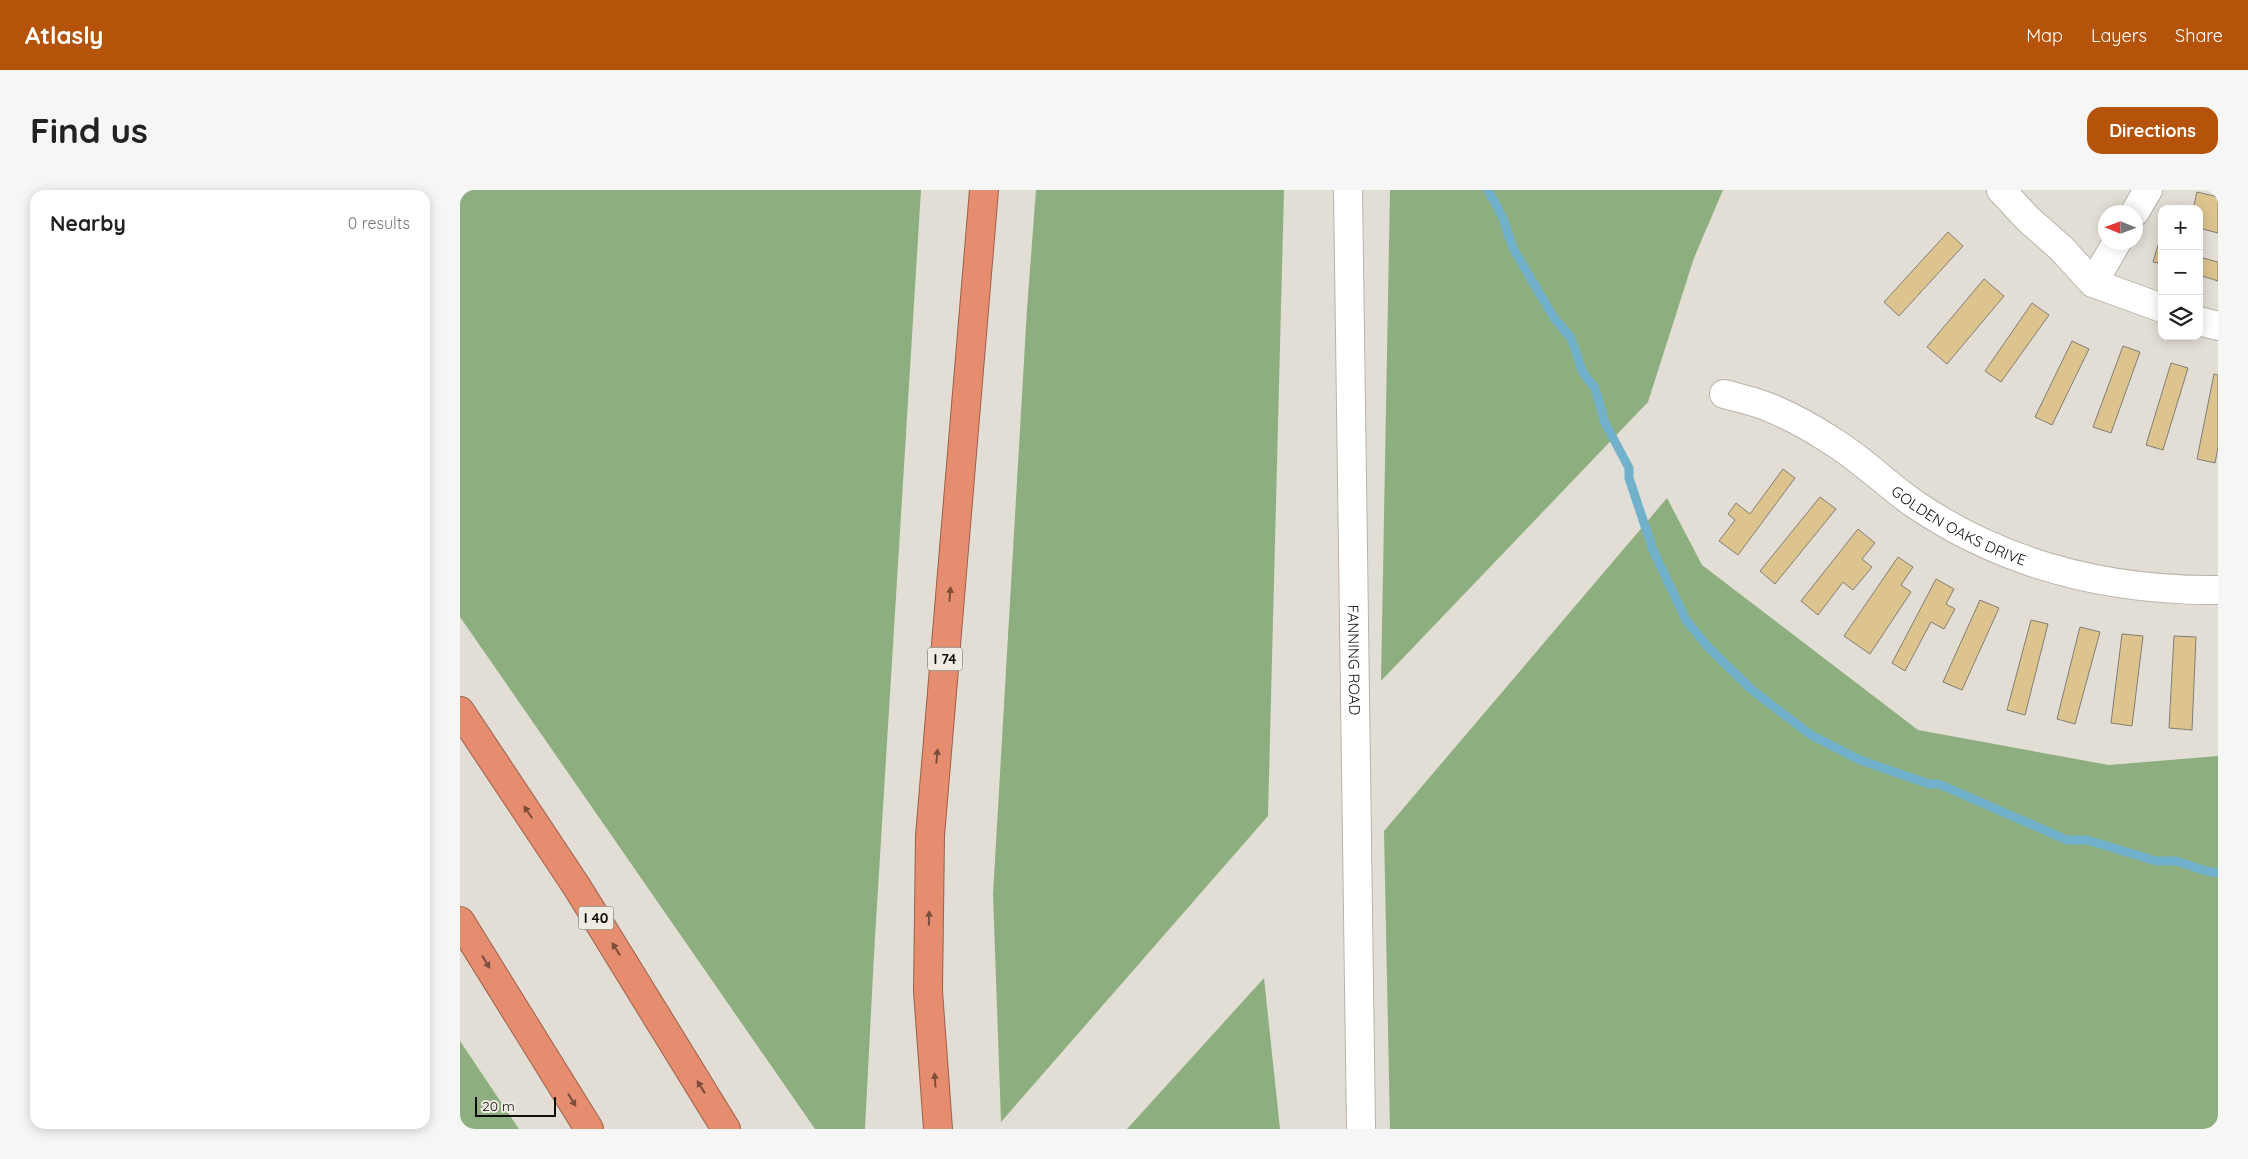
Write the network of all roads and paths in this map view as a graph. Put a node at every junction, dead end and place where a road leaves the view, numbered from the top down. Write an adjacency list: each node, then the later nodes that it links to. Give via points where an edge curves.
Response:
1 (984, 190): 17 (highway, I 74, one-way to 1, via 928,991 930,836)
2 (1348, 190): 18 (street, FANNING ROAD)
3 (2001, 190): 7 (street)
4 (2148, 190): 5 (street)
5 (2139, 205)
6 (2112, 250): 7 (street)
7 (2093, 283): 8 (street)
8 (2158, 307)
9 (2203, 322): 10 (street)
10 (2218, 326)
11 (1724, 394): 12 (street, GOLDEN OAKS DRIVE, via 1767,406 1836,443 1916,504 1995,548 2045,567 2115,584 2169,590)
12 (2218, 590)
13 (460, 711): 16 (highway, I 40, one-way to 13, via 577,887)
14 (460, 921): 15 (highway, one-way to 15)
15 (589, 1129)
16 (726, 1129)
17 (938, 1129)
18 (1361, 1129)

